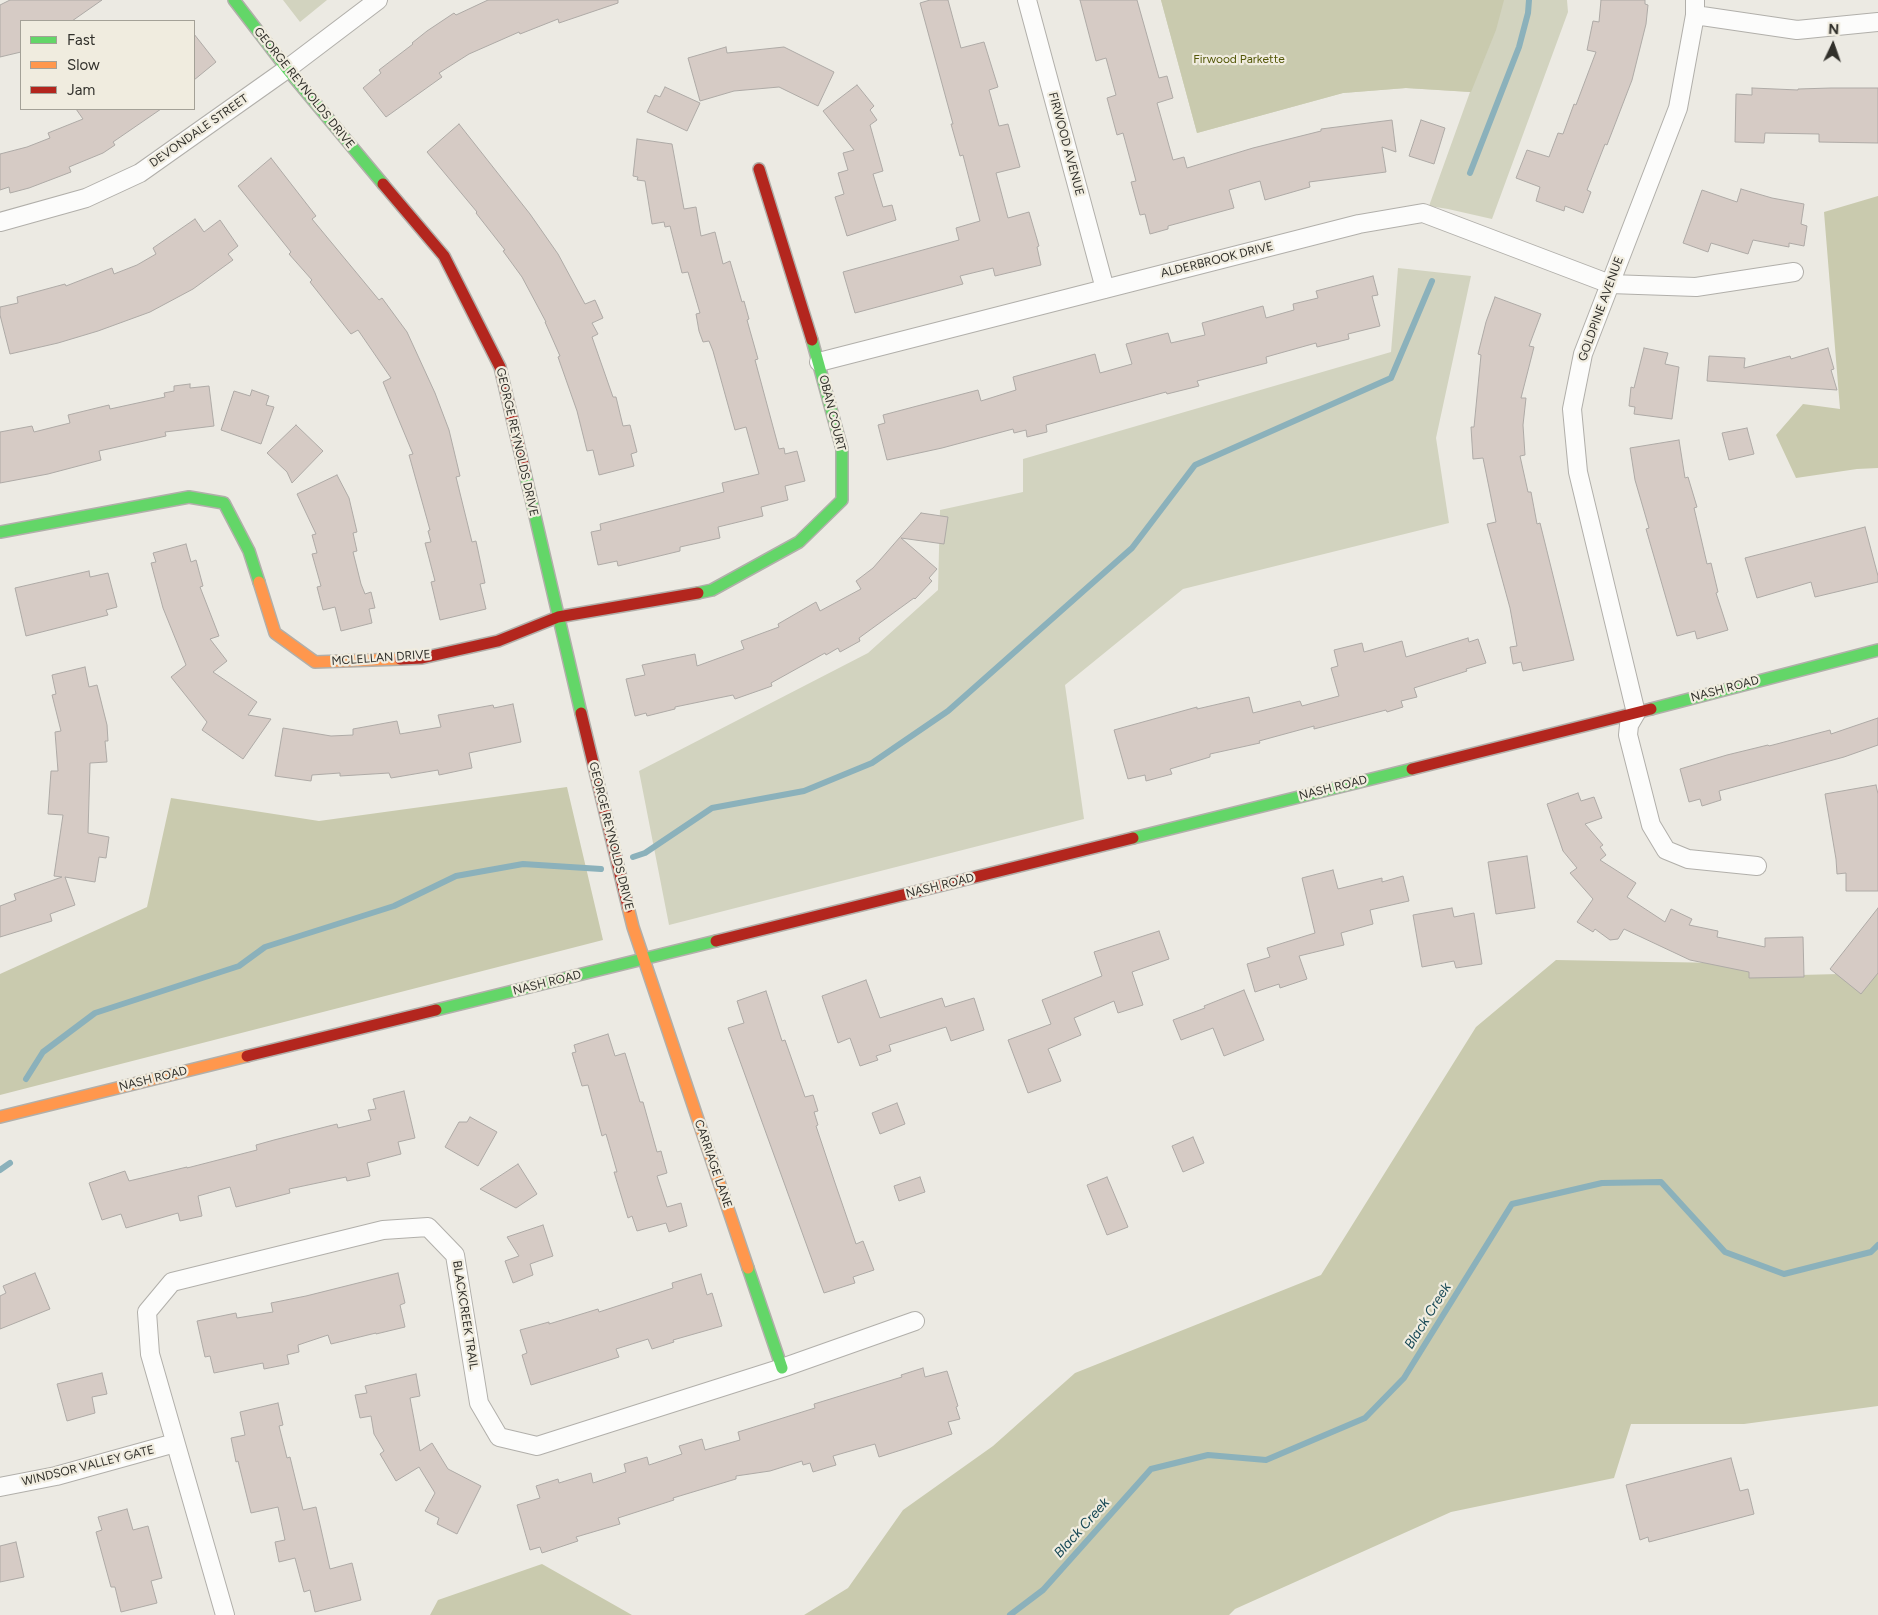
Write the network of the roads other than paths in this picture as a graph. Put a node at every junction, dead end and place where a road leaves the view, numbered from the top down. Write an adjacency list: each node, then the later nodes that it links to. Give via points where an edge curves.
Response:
1 (234, 0): 6 (street, GEORGE REYNOLDS DRIVE)
2 (378, 0): 6 (street, DEVONDALE STREET)
3 (1027, 0): 11 (street, FIRWOOD AVENUE)
4 (1695, 8): 5 (street, via 1797,30); 10 (street, GOLDPINE AVENUE, via 1678,108)
5 (1878, 22)
6 (287, 69): 8 (street, DEVONDALE STREET, via 140,173 86,198); 14 (street, GEORGE REYNOLDS DRIVE, via 444,256 500,366)
7 (759, 169): 12 (street, OBAN COURT)
8 (0, 222)
9 (1794, 272): 10 (street, ALDERBROOK DRIVE, via 1696,287)
10 (1610, 284): 11 (street, ALDERBROOK DRIVE, via 1424,213 1359,224); 16 (street, GOLDPINE AVENUE, via 1582,354 1572,409 1578,472)
11 (1105, 289): 12 (street, ALDERBROOK DRIVE)
12 (819, 362): 14 (street, OBAN COURT, via 842,449 842,500 800,542 712,590)
13 (0, 532): 14 (street, MCLELLAN DRIVE, via 189,497 224,503 249,551 275,633 315,662 422,658 498,641)
14 (558, 617): 18 (street, GEORGE REYNOLDS DRIVE)
15 (1878, 650): 16 (street, NASH ROAD)
16 (1636, 712): 17 (street, via 1628,735 1651,825 1666,850 1688,859); 18 (street, NASH ROAD)
17 (1757, 866)
18 (643, 960): 19 (street, NASH ROAD); 21 (street, CARRIAGE LANE)
19 (0, 1117)
20 (916, 1321): 21 (street, BLACKCREEK TRAIL)
21 (782, 1368): 22 (street, BLACKCREEK TRAIL, via 537,1446 499,1437 479,1403 455,1255 428,1227 383,1230 172,1282 147,1312 150,1354)
22 (175, 1443): 23 (street, WINDSOR VALLEY GATE, via 56,1476); 24 (street, BLACKCREEK TRAIL)
23 (0, 1487)
24 (225, 1615)

